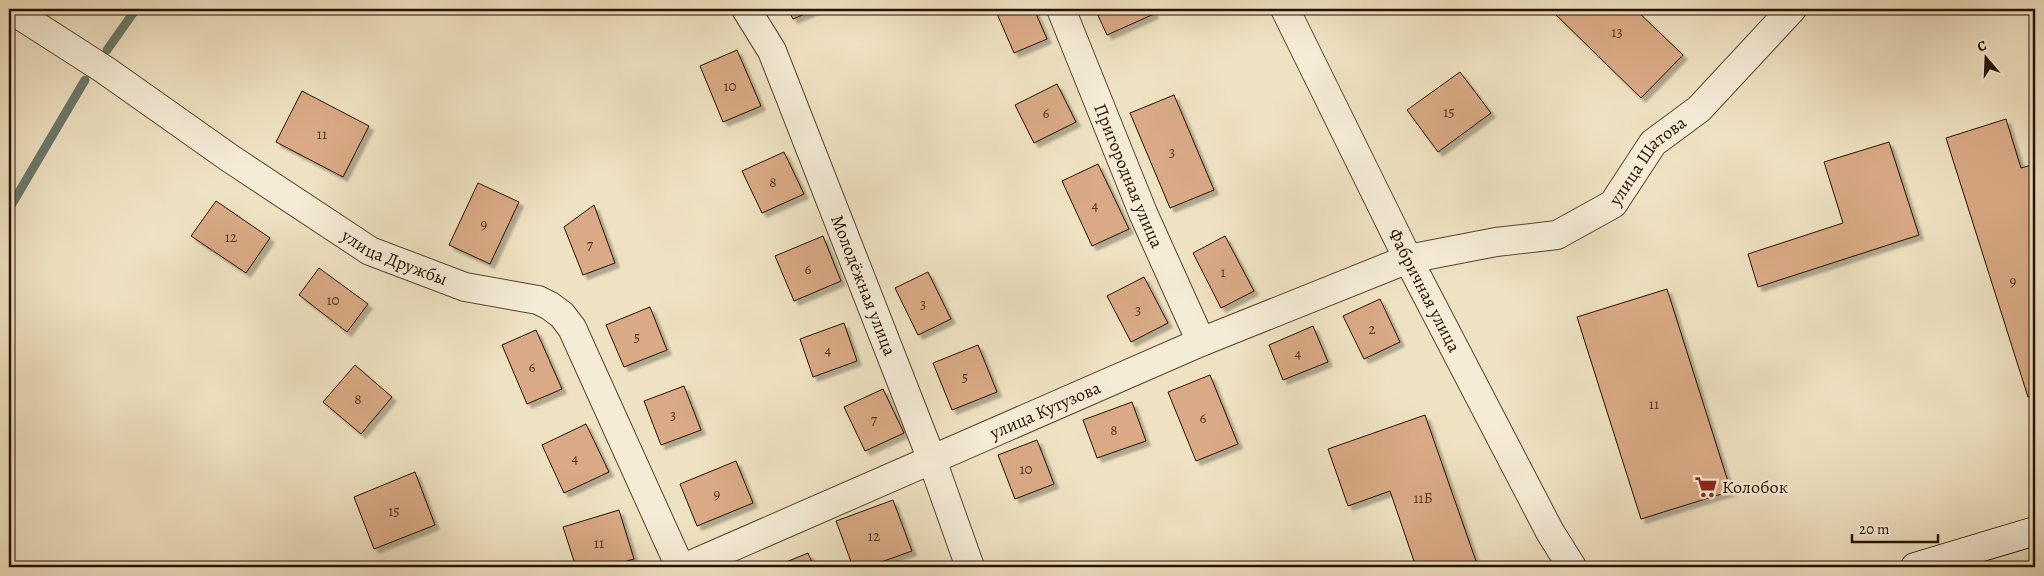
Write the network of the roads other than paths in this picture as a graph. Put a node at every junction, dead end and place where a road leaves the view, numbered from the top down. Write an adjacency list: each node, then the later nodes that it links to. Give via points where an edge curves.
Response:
1 (10, 9): 10 (street, улица Дружбы, via 370,251 465,287 538,300 562,315 572,328)
2 (746, 9): 8 (street, Молодёжная улица, via 772,51)
3 (1061, 9): 7 (street, Пригородная улица, via 1143,213)
4 (1284, 9): 6 (street, Фабричная улица)
5 (1792, 9): 6 (street, улица Шатова, via 1699,109 1652,143 1613,204 1557,235 1496,242)
6 (1408, 259): 7 (street, улица Кутузова); 13 (street, Фабричная улица, via 1550,532)
7 (1201, 342): 8 (street, улица Кутузова)
8 (932, 460): 11 (street, улица Кутузова); 12 (street, Молодёжная улица)
9 (2035, 531): 14 (street)
10 (680, 567)
11 (686, 567)
12 (970, 567)
13 (1572, 567)
14 (1915, 567)

